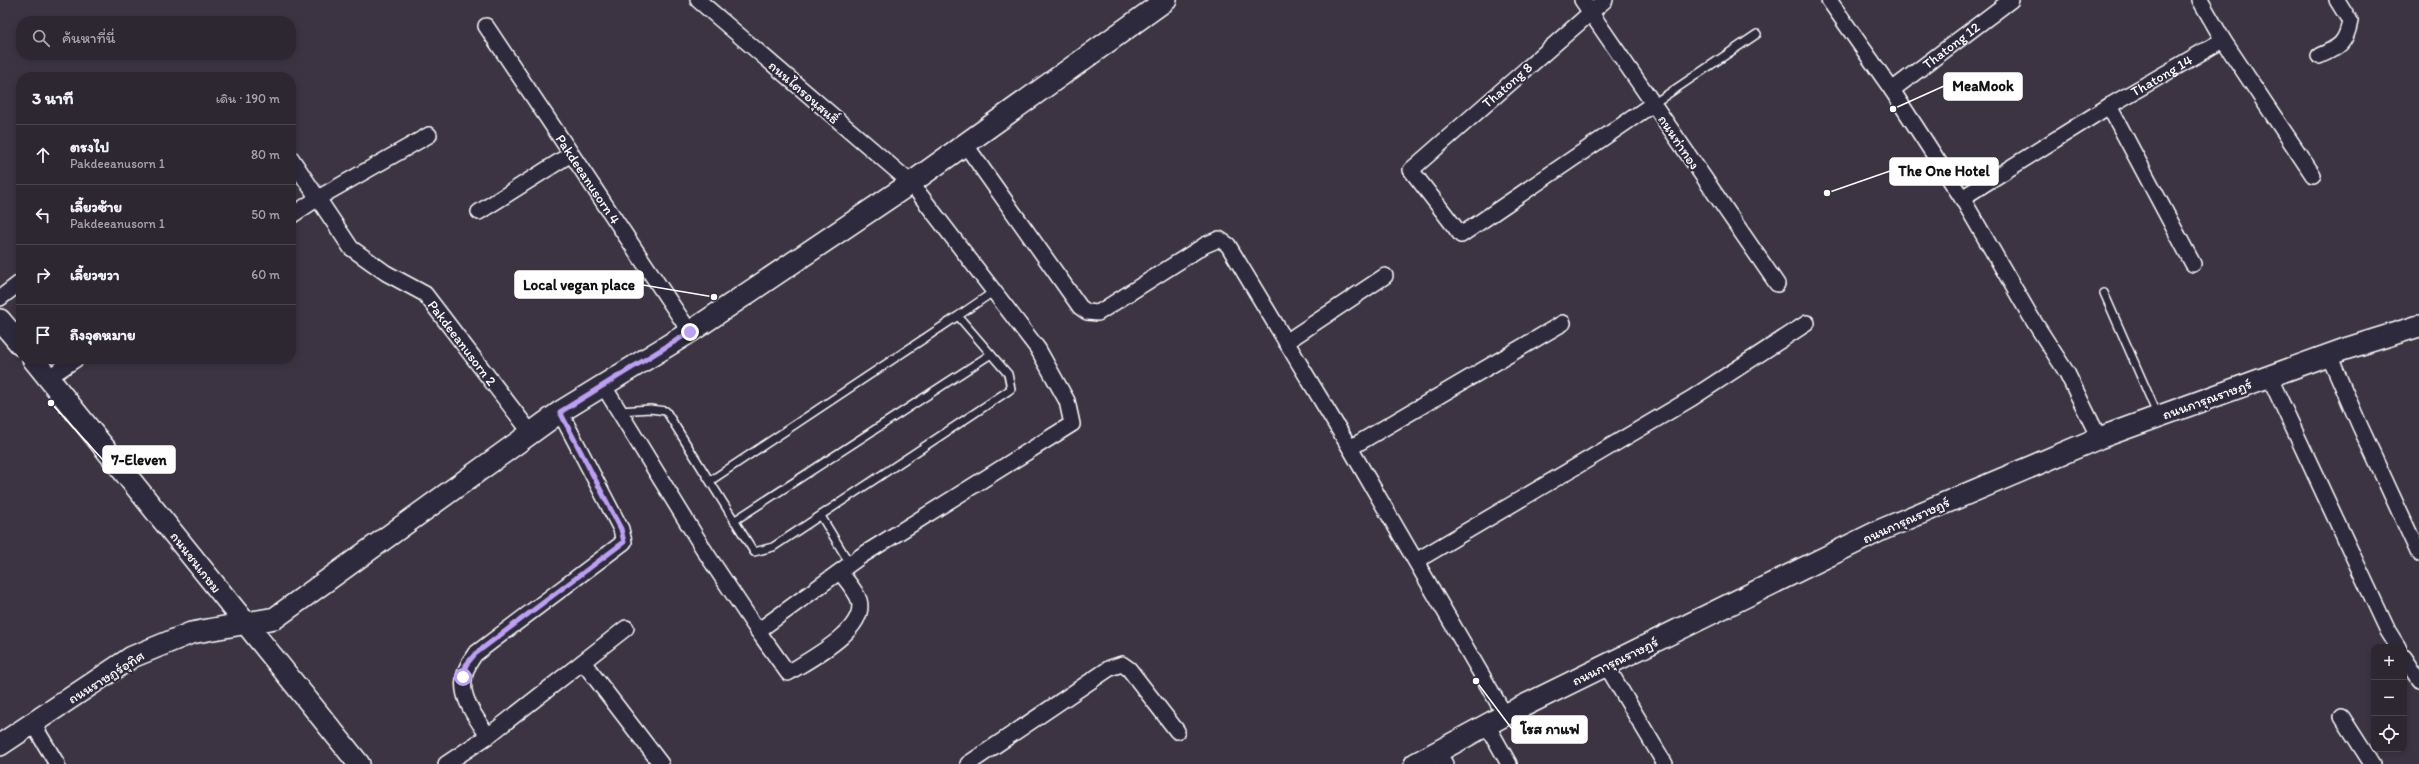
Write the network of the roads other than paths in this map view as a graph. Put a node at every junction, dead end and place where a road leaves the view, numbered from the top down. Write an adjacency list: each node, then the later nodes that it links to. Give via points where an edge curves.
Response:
1 (698, 0): 21 (street, ถนนไตรอนุสนธิ์)
2 (1605, 0): 8 (street, Thatong 8)
3 (1829, 0): 13 (street)
4 (2011, 0): 13 (street, Thatong 12)
5 (2200, 0): 11 (street)
6 (2337, 0): 12 (street, via 2350,21 2347,35 2338,48)
7 (1154, 3): 17 (street, ถนนราษฏร์อุทิศ)
8 (1586, 6): 14 (street, ถนนท่าทอง); 14 (street, Thatong 8, via 1410,170 1461,235)
9 (486, 26): 18 (street, Pakdeeanusorn 4)
10 (1757, 34): 14 (lane)
11 (2223, 40): 15 (street, Thatong 14); 20 (street)
12 (2319, 56)
13 (1892, 90): 23 (street)
14 (1653, 104): 28 (street, ถนนท่าทอง)
15 (2109, 106): 23 (street, Thatong 14); 26 (street)
16 (429, 134): 22 (street)
17 (965, 144): 21 (street, ถนนราษฏร์อุทิศ); 40 (street, via 1080,307 1088,312 1098,313 1205,245 1219,239 1228,245)
18 (571, 154): 24 (street); 38 (street, Pakdeeanusorn 4)
19 (296, 165): 22 (street, Pakdeeanusorn 2)
20 (2313, 175)
21 (911, 184): 30 (street, ถนนไตรอนุสนธิ์); 38 (street, ถนนราษฏร์อุทิศ)
22 (318, 198): 25 (street); 51 (street, Pakdeeanusorn 2, via 352,248 386,273 425,294)
23 (1962, 198): 52 (street, via 2067,373)
24 (479, 212)
25 (296, 213)
26 (2193, 264)
27 (1385, 276): 40 (street)
28 (1777, 284)
29 (16, 286): 32 (street)
30 (993, 292): 33 (lane); 59 (street, ถนนไตรอนุสนธิ์, via 1038,349 1067,401 1072,424)
31 (2104, 293): 50 (lane)
32 (0, 298)
33 (958, 316): 41 (lane); 54 (lane)
34 (0, 320): 39 (street)
35 (1563, 323): 53 (street)
36 (1807, 323): 58 (street, via 1692,398)
37 (2419, 326): 42 (street, ถนนการุณราษฏร์)
38 (690, 332): 47 (street, ถนนราษฏร์อุทิศ)
39 (16, 338)
40 (1286, 342): 53 (street)
41 (991, 354): 55 (lane, via 1008,374 1011,389); 56 (lane)
42 (2329, 355): 45 (street, ถนนการุณราษฏร์); 57 (street)
43 (37, 364): 46 (street, ถนนชนเกษม)
44 (68, 364): 46 (street)
45 (2269, 376): 50 (street, ถนนการุณราษฏร์); 63 (street)
46 (49, 377): 60 (street, ถนนชนเกษม)
47 (603, 385): 48 (street); 49 (street, ถนนราษฏร์อุทิศ)
48 (619, 411): 54 (lane, via 666,411); 62 (street)
49 (560, 412): 51 (street, ถนนราษฏร์อุทิศ); 73 (street, via 621,529 624,542 475,654 466,665 463,691 469,706)
50 (2158, 416): 52 (street, ถนนการุณราษฏร์)
51 (531, 433): 60 (street, ถนนราษฏร์อุทิศ, via 275,618)
52 (2098, 438): 66 (street, ถนนการุณราษฏร์, via 1881,530)
53 (1350, 448): 58 (street)
54 (710, 481): 56 (lane)
55 (821, 516): 56 (lane, via 773,547 754,552); 59 (lane)
56 (734, 521)
57 (2419, 554)
58 (1416, 561): 68 (street)
59 (845, 568): 62 (street); 62 (street, via 859,600 860,612 852,628 839,639 788,673)
60 (244, 622): 70 (street, ถนนราษฏร์อุทิศ, via 190,633 132,657); 77 (street, ถนนชนเกษม)
61 (626, 628): 64 (street)
62 (758, 631)
63 (2396, 644)
64 (583, 662): 73 (street); 79 (street)
65 (2407, 662): 67 (street)
66 (1606, 665): 68 (street, ถนนการุณราษฏร์); 83 (street)
67 (2419, 680)
68 (1505, 715): 71 (street, ถนนการุณราษฏร์)
69 (2342, 717): 84 (street)
70 (33, 724): 74 (street, ถนนราษฏร์อุทิศ); 76 (street)
71 (1486, 725): 75 (street, ถนนการุณราษฏร์); 82 (street)
72 (1177, 731): 80 (street, via 1129,669 1122,664 1110,668)
73 (488, 736): 78 (street)
74 (0, 745)
75 (1441, 758): 81 (street, ถนนการุณราษฏร์)
76 (57, 764)
77 (360, 764)
78 (446, 764)
79 (660, 764)
80 (968, 764)
81 (1415, 764)
82 (1509, 764)
83 (1665, 764)
84 (2372, 764)

